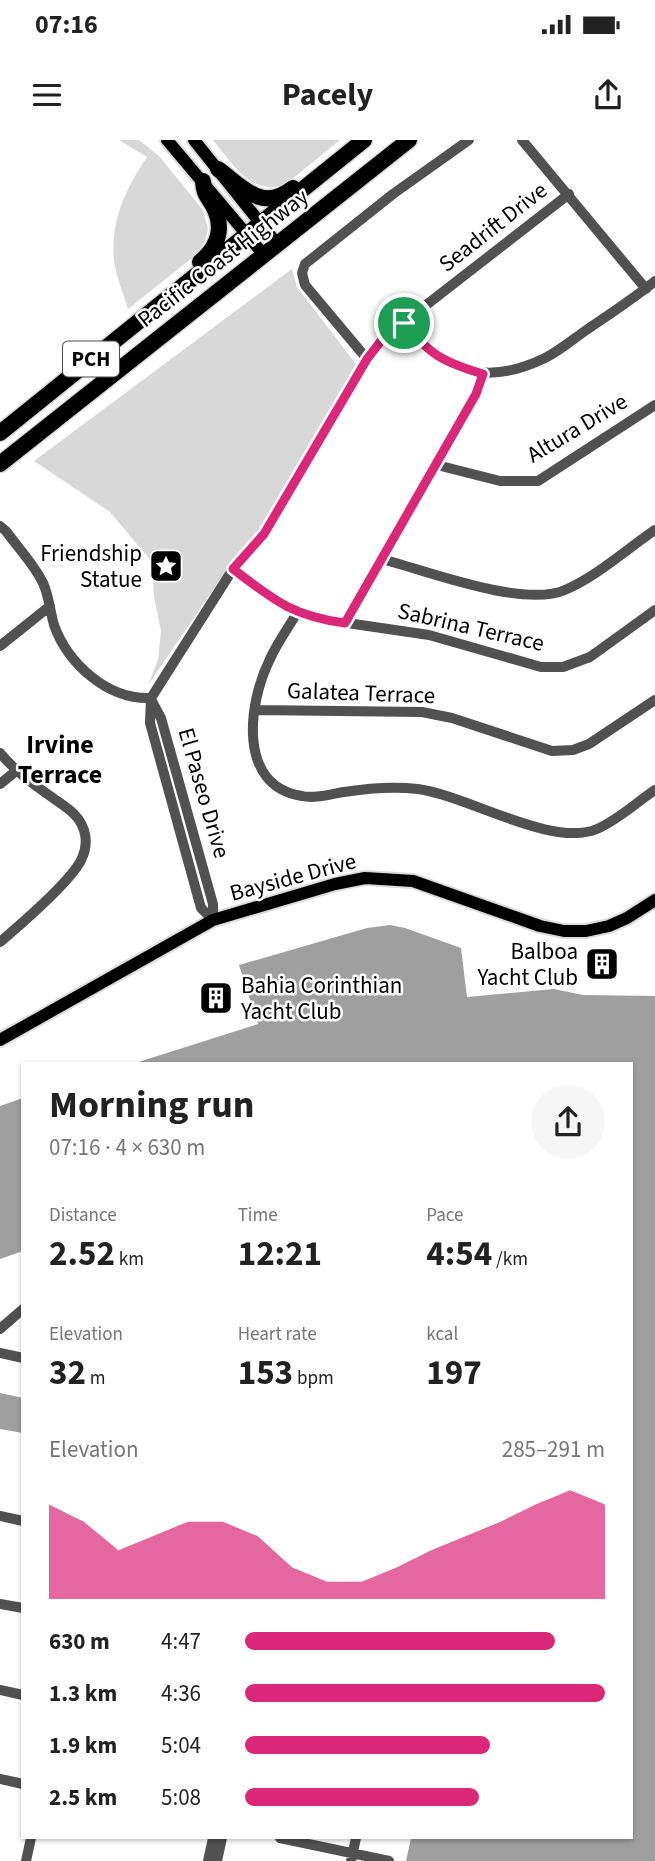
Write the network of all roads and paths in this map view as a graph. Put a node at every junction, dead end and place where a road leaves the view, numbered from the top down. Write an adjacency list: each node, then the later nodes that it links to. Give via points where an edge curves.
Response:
1 (167, 140): 10 (main road)
2 (194, 140): 9 (main road)
3 (356, 140): 9 (highway, via 277,197 251,194)
4 (364, 140): 13 (highway, Pacific Coast Highway / PCH)
5 (392, 140): 11 (highway)
6 (409, 140): 11 (highway, Pacific Coast Highway / PCH)
7 (469, 140): 20 (street, via 305,264 306,285)
8 (522, 140): 12 (street)
9 (218, 169): 13 (main road)
10 (203, 181): 14 (main road); 18 (highway, via 219,233 211,253)
11 (340, 194): 15 (highway, Pacific Coast Highway / PCH)
12 (569, 194): 17 (street); 19 (street, Seadrift Drive)
13 (261, 224): 14 (highway, Pacific Coast Highway / PCH); 15 (main road)
14 (247, 235): 16 (main road); 18 (highway, Pacific Coast Highway / PCH)
15 (277, 244): 16 (highway, Pacific Coast Highway / PCH)
16 (264, 255): 24 (highway, Pacific Coast Highway / PCH)
17 (650, 285): 21 (street, via 546,357 513,370)
18 (183, 286): 23 (highway, Pacific Coast Highway / PCH)
19 (404, 323): 20 (street, Seadrift Drive, via 384,337); 21 (street, via 437,357)
20 (367, 359): 29 (street, Seadrift Drive, via 264,534)
21 (483, 374): 25 (street)
22 (655, 405): 25 (street, Altura Drive, via 538,481 499,481)
23 (0, 433)
24 (0, 464)
25 (437, 465): 28 (street)
26 (0, 526): 30 (street, via 38,575)
27 (655, 530): 28 (street, via 582,581 564,591 537,596 510,595)
28 (382, 559): 33 (street)
29 (233, 569): 32 (street, Sabrina Terrace); 35 (street, Seadrift Drive)
30 (50, 606): 34 (street); 35 (street, via 62,641 83,669 107,687)
31 (655, 610): 33 (street, Sabrina Terrace, via 590,657 563,667 541,667 429,635)
32 (297, 613): 33 (street, Sabrina Terrace); 37 (street, via 269,659)
33 (345, 623)
34 (0, 646)
35 (151, 698): 43 (street, El Paseo Drive, via 161,718)
36 (655, 700): 37 (street, Galatea Terrace, via 589,744 552,751 422,712)
37 (256, 710): 41 (street, via 254,752 261,773 278,788 303,797 371,788 419,789 565,834 598,828)
38 (0, 753): 39 (street)
39 (16, 771): 40 (street); 44 (street, via 73,812 86,834 85,848 78,865)
40 (0, 784)
41 (655, 790)
42 (655, 900): 43 (main road, Bayside Drive, via 610,926 564,931 412,881 365,878)
43 (213, 920): 45 (main road, Bayside Drive)
44 (0, 942)
45 (0, 1040)
46 (21, 1311): 47 (street)
47 (0, 1329)
48 (0, 1353): 49 (street)
49 (21, 1358)
50 (0, 1516): 51 (street)
51 (21, 1521)
52 (0, 1604): 53 (street)
53 (21, 1608)
54 (0, 1690): 55 (street)
55 (21, 1695)
56 (0, 1779): 57 (street)
57 (21, 1784)
58 (31, 1839): 64 (street)
59 (213, 1839): 65 (street)
60 (222, 1839): 66 (street)
61 (284, 1839): 63 (street)
62 (356, 1839): 63 (street)
63 (352, 1857): 67 (street)
64 (26, 1861)
65 (208, 1861)
66 (217, 1861)
67 (389, 1861)

